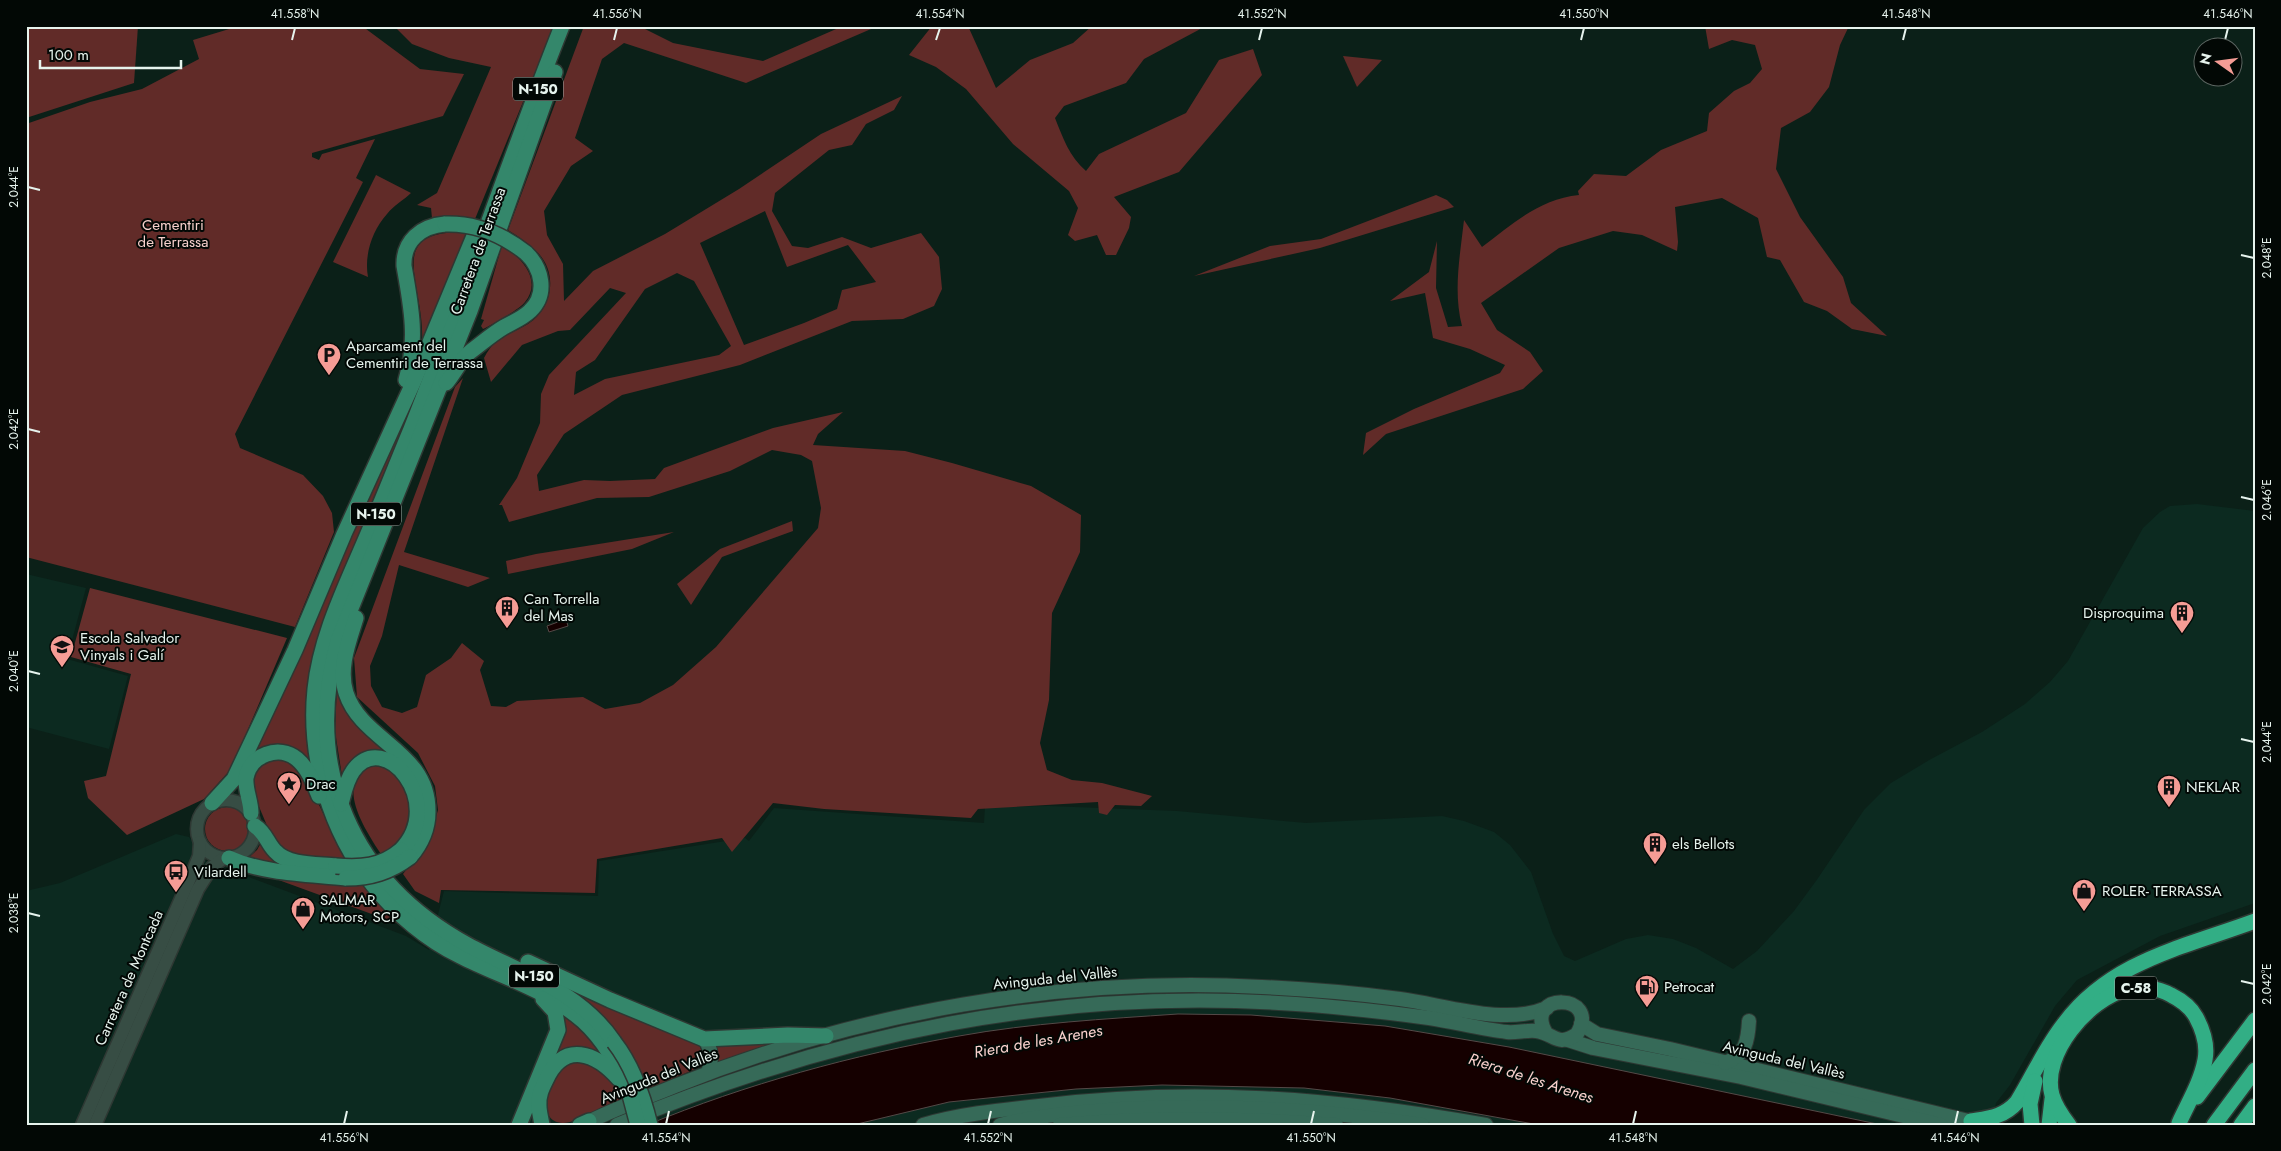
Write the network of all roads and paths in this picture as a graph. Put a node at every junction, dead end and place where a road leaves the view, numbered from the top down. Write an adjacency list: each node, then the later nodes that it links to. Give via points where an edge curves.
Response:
1 (562, 26): 3 (main road, Carretera de Terrassa / N-150)
2 (572, 26): 4 (main road, Carretera de Terrassa / N-150)
3 (517, 144): 7 (main road, via 497,181 413,383); 12 (main road, Carretera de Terrassa / N-150, via 461,300 342,594 321,655 314,706 316,754 325,792)
4 (500, 227): 5 (main road); 6 (main road, Carretera de Terrassa / N-150)
5 (468, 354): 6 (main road); 7 (main road, bridge, via 527,314 537,302 540,276 526,253 495,233 469,225 431,226 418,234 404,256 413,346 407,378)
6 (438, 391): 8 (main road, Carretera de Terrassa / N-150)
7 (388, 434): 9 (main road, via 242,764 234,779)
8 (373, 552): 10 (main road, Carretera de Terrassa / N-150, via 338,641 327,690 327,746 332,779); 14 (main road, via 346,652 344,682 346,694 357,713 410,763 422,782 428,818 424,834)
9 (212, 803): 11 (street, via 238,802); 13 (street, via 199,818 197,834)
10 (341, 804): 14 (main road, via 350,775 363,762 383,760 399,768 413,788 418,810); 17 (main road, Carretera de Terrassa / N-150, via 359,843 372,862 396,891)
11 (253, 820): 12 (main road, via 246,780 251,766 268,753 288,754 298,760 307,772 328,817); 14 (main road, bridge, via 273,849 281,857 293,861 371,866); 15 (street, via 255,836 246,850)
12 (343, 839): 18 (main road, Carretera de Terrassa / N-150, via 371,884 419,931 454,953)
13 (200, 842): 15 (street, via 210,854); 40 (street, Carretera de Montcada, via 199,856 190,878)
14 (405, 853): 15 (main road, bridge, via 393,869 378,875 346,878 268,869)
15 (226, 858): 41 (street, Carretera de Montcada, via 212,867 198,889)
16 (2255, 921): 29 (highway, via 2153,957 2118,973 2081,1004 2064,1024)
17 (440, 928): 25 (main road, via 485,943); 27 (main road, Carretera de Terrassa / N-150, via 569,996 599,1022)
18 (535, 991): 27 (main road, Carretera de Terrassa / N-150, via 570,1010); 36 (main road, via 552,1008 559,1026)
19 (1547, 1008): 22 (main road, via 1554,1002 1568,1002 1579,1011); 23 (main road, via 1542,1022); 24 (main road, Avinguda del Vallès, via 1530,1014 1507,1016 1329,991 1165,984 1074,989 930,1011)
20 (2255, 1020): 39 (highway)
21 (1750, 1021): 28 (main road, via 1746,1048)
22 (1581, 1024): 26 (main road, via 1577,1034); 28 (main road, Avinguda del Vallès, via 1597,1034)
23 (1546, 1033): 26 (main road, via 1559,1040); 42 (main road, Avinguda del Vallès, via 1508,1032 1429,1018 1297,1004 1156,1000 1073,1005 956,1022 851,1044 748,1074)
24 (826, 1036): 25 (main road); 31 (main road, Avinguda del Vallès)
25 (704, 1039): 31 (main road, via 712,1057)
26 (1568, 1040): 50 (main road, Avinguda del Vallès)
27 (609, 1052): 34 (main road, via 594,1058 577,1054 558,1062 541,1092 538,1106); 43 (main road, bridge, via 630,1094); 44 (main road, Carretera de Terrassa / N-150, bridge, via 633,1075)
28 (1725, 1063): 35 (main road, Avinguda del Vallès)
29 (2040, 1063): 35 (highway, via 2010,1110); 51 (highway, via 2030,1104)
30 (2255, 1070): 54 (highway)
31 (708, 1073): 37 (main road, Avinguda del Vallès)
32 (2052, 1095): 39 (highway, C-58, via 2053,1063 2089,1009 2127,989 2157,989 2191,1008 2206,1044 2198,1084); 52 (highway, C-58); 53 (highway, C-58)
33 (2255, 1106): 55 (highway)
34 (543, 1123)
35 (1976, 1123)
36 (520, 1124)
37 (584, 1124)
38 (1003, 1124): 48 (main road, via 1099,1111 1204,1107 1308,1111)
39 (2178, 1124)
40 (82, 1125)
41 (95, 1125)
42 (617, 1125)
43 (638, 1125)
44 (650, 1125)
45 (923, 1125): 49 (main road, via 989,1112 1064,1103 1128,1097 1217,1095 1342,1103)
46 (1060, 1125): 47 (main road, via 1203,1117)
47 (1336, 1125)
48 (1422, 1125)
49 (1486, 1125)
50 (1940, 1125)
51 (2032, 1125)
52 (2049, 1125)
53 (2069, 1125)
54 (2214, 1125)
55 (2241, 1125)

